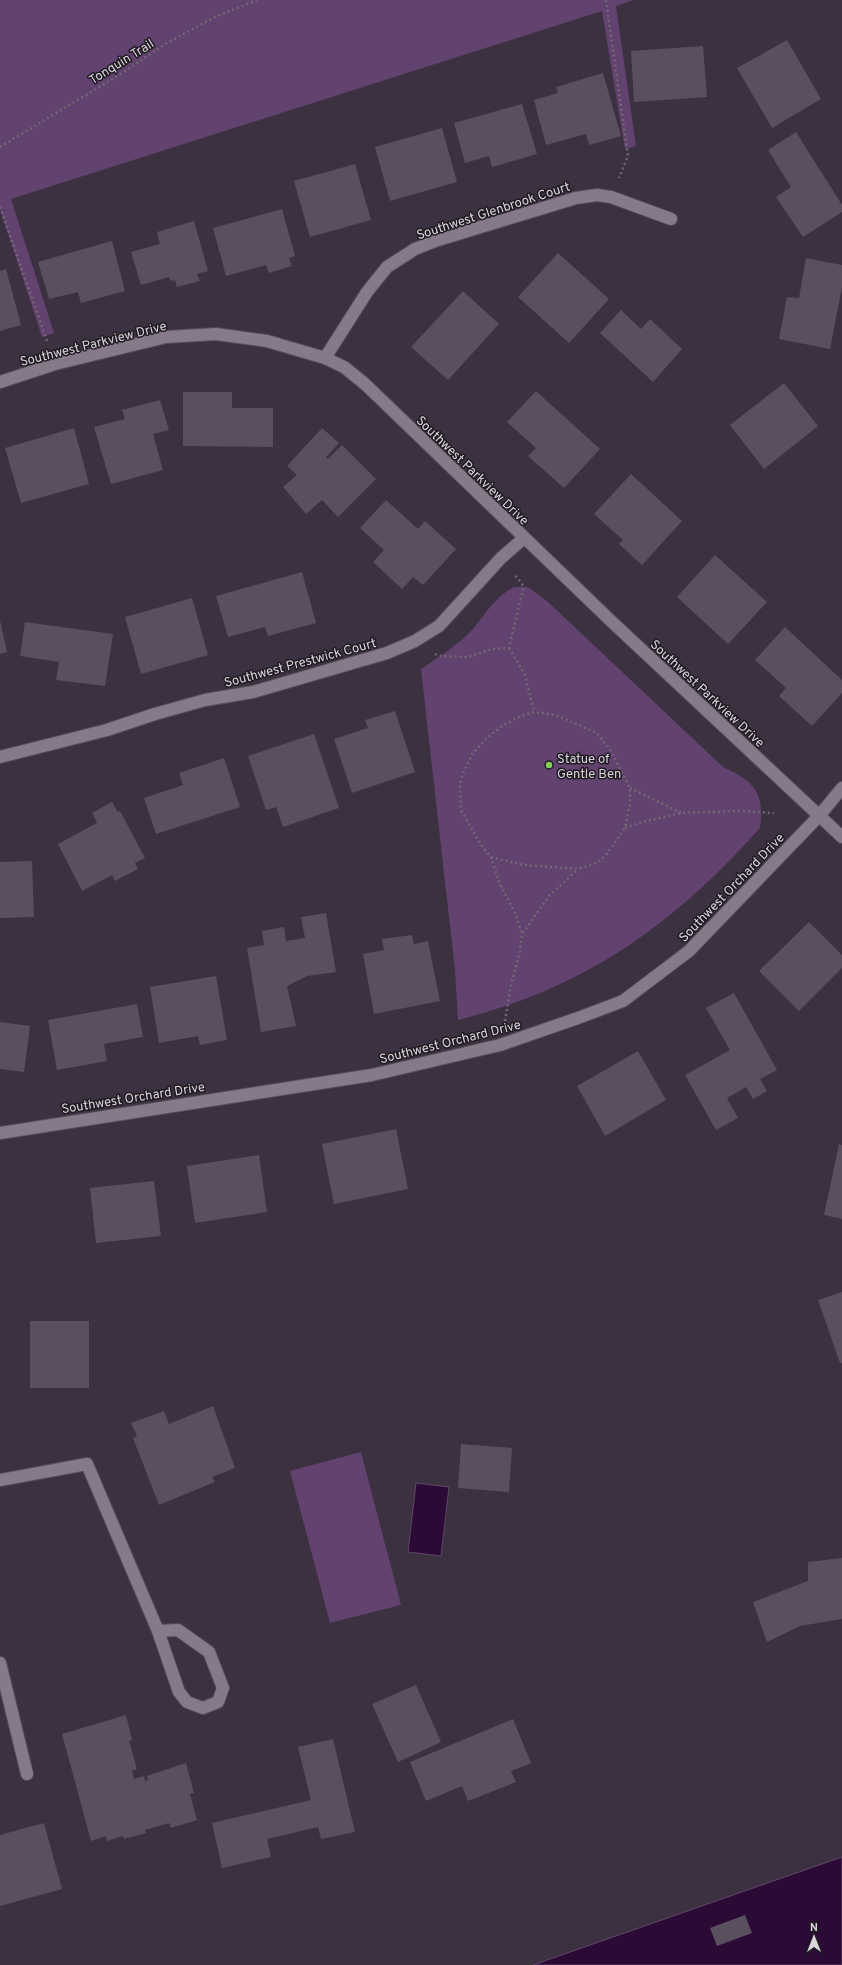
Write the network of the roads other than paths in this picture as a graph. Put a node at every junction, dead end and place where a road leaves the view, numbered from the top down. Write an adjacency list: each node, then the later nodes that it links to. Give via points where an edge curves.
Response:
1 (671, 219): 2 (street, Southwest Glenbrook Court, via 611,197 597,195 576,198 438,240 387,267 376,279)
2 (325, 358): 3 (street, Southwest Parkview Drive, via 267,341 216,334 166,337 55,364); 4 (street, Southwest Parkview Drive, via 344,367 365,384)
3 (0, 382)
4 (524, 538): 5 (street, Southwest Prestwick Court, via 501,558 439,626 415,641 387,653 253,692 205,700 107,730); 7 (street, Southwest Parkview Drive)
5 (0, 757)
6 (842, 788): 7 (street, Southwest Orchard Drive)
7 (819, 816): 8 (street, Southwest Parkview Drive); 9 (street, Southwest Orchard Drive, via 688,951 623,1000 578,1018 500,1045 372,1075)
8 (842, 837)
9 (0, 1132)
10 (0, 1480): 11 (street, via 87,1464)
11 (158, 1631): 11 (street, via 179,1692 187,1702 203,1708 218,1702 223,1688 209,1652 178,1630)
12 (0, 1663): 13 (street)
13 (27, 1774)

